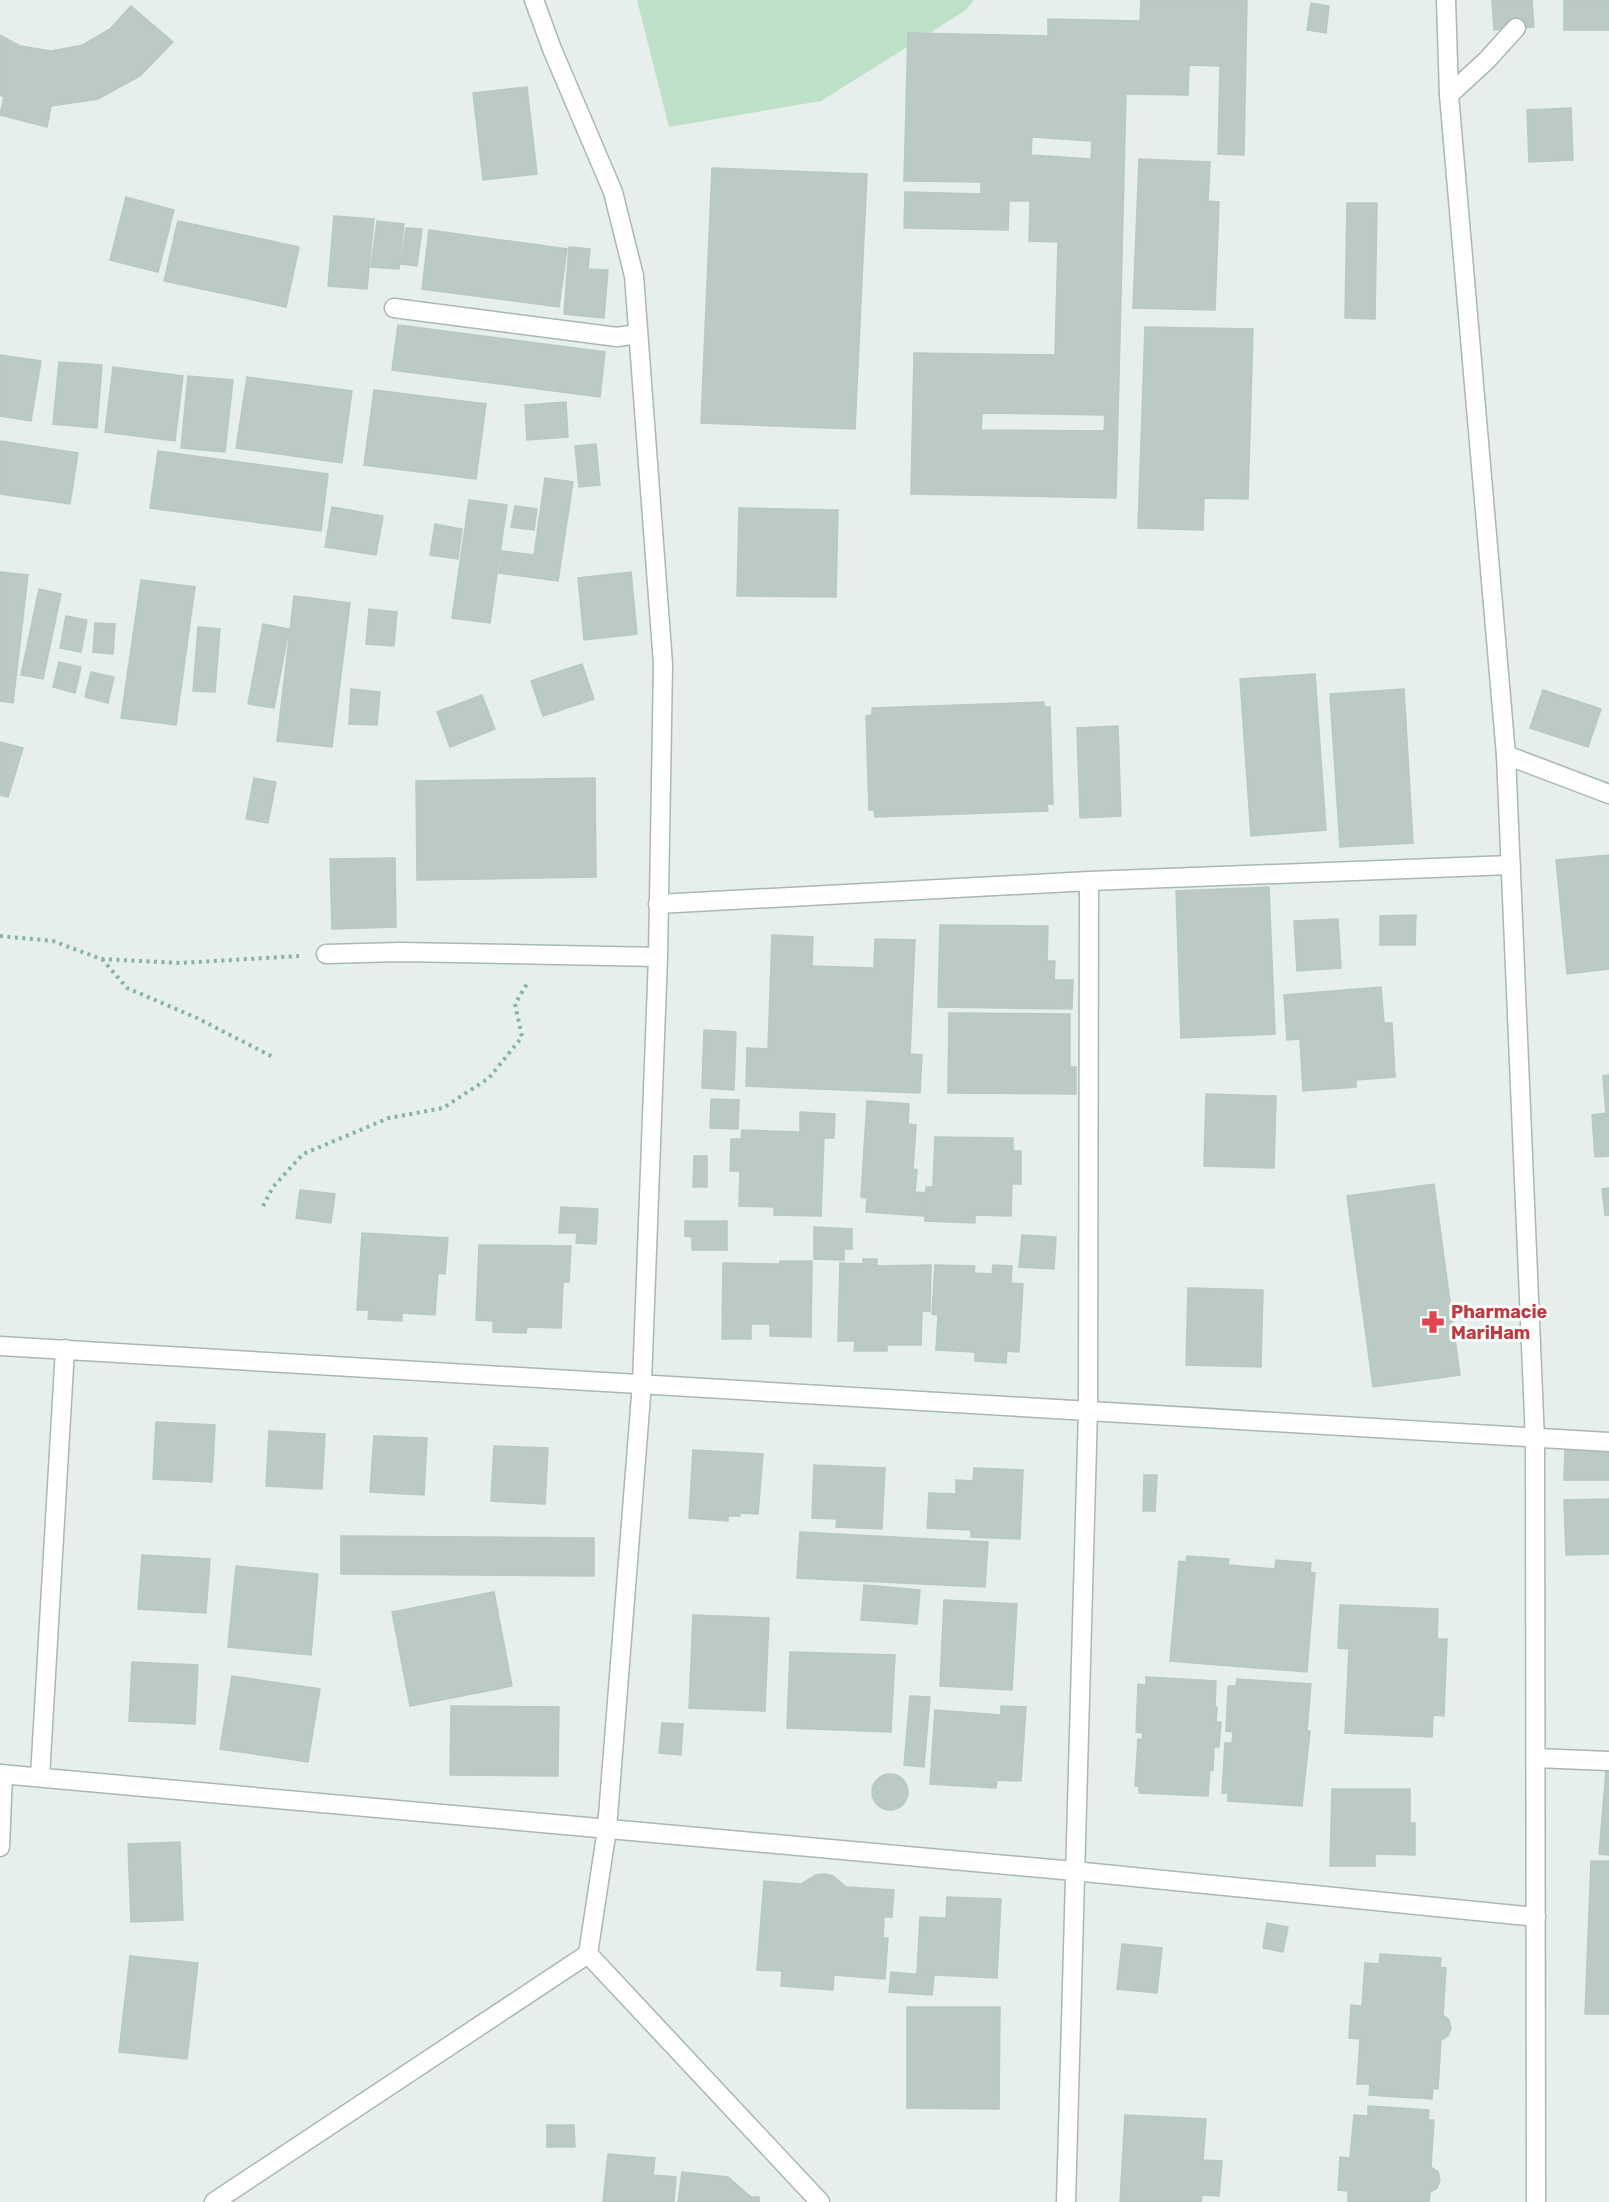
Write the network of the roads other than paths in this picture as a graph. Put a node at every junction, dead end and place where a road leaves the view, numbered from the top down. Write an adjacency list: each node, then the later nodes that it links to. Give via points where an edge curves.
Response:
1 (534, 0): 6 (street, via 613,192 634,276)
2 (1446, 0): 4 (street)
3 (1516, 28): 4 (street)
4 (1449, 95): 7 (street)
5 (394, 308): 6 (street, via 617,337)
6 (638, 334): 11 (street, via 663,664)
7 (1506, 755): 8 (street); 9 (street)
8 (1609, 794)
9 (1511, 865): 10 (street); 18 (street)
10 (1089, 882): 11 (street); 17 (street)
11 (658, 904): 13 (street)
12 (326, 954): 13 (street)
13 (658, 957): 16 (street)
14 (0, 1346): 15 (street)
15 (65, 1349): 16 (street); 23 (street)
16 (642, 1383): 17 (street); 24 (street)
17 (1088, 1409): 18 (street); 26 (street)
18 (1535, 1440): 19 (street); 20 (street)
19 (1609, 1442)
20 (1536, 1758): 21 (street); 27 (street)
21 (1609, 1761)
22 (2, 1774): 23 (street); 25 (street)
23 (40, 1777): 24 (street)
24 (607, 1829): 26 (street); 28 (street)
25 (0, 1846)
26 (1074, 1871): 27 (street); 31 (street)
27 (1536, 1917): 32 (street)
28 (588, 1954): 29 (street); 30 (street)
29 (214, 2202)
30 (820, 2202)
31 (1066, 2202)
32 (1536, 2202)

